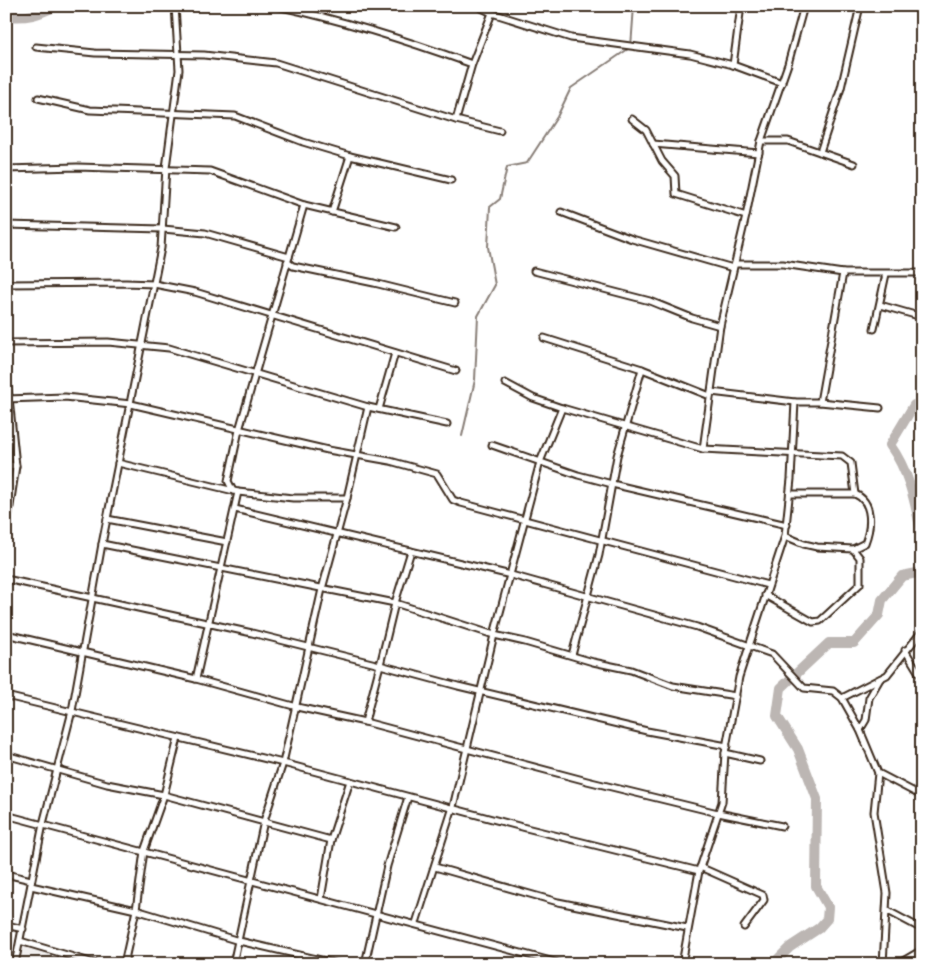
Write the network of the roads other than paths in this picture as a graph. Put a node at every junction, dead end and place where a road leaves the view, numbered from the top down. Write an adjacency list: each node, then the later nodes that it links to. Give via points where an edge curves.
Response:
1 (175, 6): 9 (street)
2 (277, 6): 10 (street, via 336,18)
3 (477, 6): 7 (street)
4 (741, 6): 11 (street)
5 (804, 6): 12 (street)
6 (860, 6): 20 (street, via 844,80)
7 (492, 13): 10 (street); 11 (street, via 571,38 690,54)
8 (36, 47): 9 (street, via 95,53)
9 (179, 55): 14 (street); 16 (street, via 276,63)
10 (472, 64): 16 (street)
11 (733, 65): 12 (street)
12 (782, 83): 18 (street)
13 (38, 98): 14 (street, via 90,110)
14 (173, 114): 22 (street, via 235,116); 24 (street)
15 (632, 119): 19 (street, via 646,130)
16 (456, 120): 17 (street)
17 (500, 131)
18 (761, 141): 20 (street, via 788,141); 21 (street)
19 (653, 144): 21 (street); 30 (street, via 677,179 676,194)
20 (820, 152): 23 (street)
21 (759, 153): 30 (street)
22 (350, 156): 26 (street); 28 (street)
23 (854, 164)
24 (166, 168): 25 (street); 27 (street, via 210,171); 33 (street)
25 (6, 169)
26 (451, 180)
27 (304, 205): 28 (street); 34 (street)
28 (332, 212): 32 (street)
29 (561, 212): 36 (street, via 632,239)
30 (746, 216): 36 (street)
31 (6, 225): 33 (street)
32 (396, 227)
33 (163, 229): 34 (street, via 205,233); 43 (street)
34 (288, 259): 35 (street); 37 (street)
35 (293, 266): 37 (street); 44 (street)
36 (734, 266): 39 (street, via 783,264); 48 (street)
37 (285, 270): 46 (street)
38 (534, 270): 48 (street, via 650,301)
39 (843, 273): 41 (street); 62 (street)
40 (922, 273): 41 (street)
41 (886, 274): 45 (street)
42 (6, 284): 43 (street)
43 (154, 284): 46 (street, via 195,292); 52 (street)
44 (455, 303)
45 (880, 305): 47 (street); 49 (street)
46 (270, 316): 53 (street); 57 (street)
47 (922, 317)
48 (720, 326): 59 (street)
49 (874, 329)
50 (544, 338): 55 (street)
51 (6, 343): 52 (street)
52 (144, 344): 57 (street); 63 (street)
53 (395, 353): 56 (street); 67 (street)
54 (6, 368): 60 (street)
55 (642, 369): 59 (street); 69 (street)
56 (456, 371)
57 (256, 372): 64 (street); 70 (street)
58 (505, 383): 65 (street)
59 (710, 394): 61 (street); 72 (street)
60 (8, 399): 63 (street, via 65,397); 78 (street)
61 (795, 402): 62 (street); 73 (street)
62 (820, 402): 66 (street)
63 (132, 404): 70 (street); 76 (street)
64 (368, 407): 67 (street); 74 (street)
65 (562, 408): 69 (street); 75 (street)
66 (880, 408)
67 (379, 409): 68 (street)
68 (447, 424)
69 (625, 427): 72 (street); 80 (street)
70 (239, 430): 74 (street); 79 (street)
71 (492, 445): 75 (street)
72 (702, 449): 73 (street)
73 (792, 454): 83 (street); 84 (street, via 847,458 851,463)
74 (357, 455): 85 (street); 88 (street, via 436,474 453,500)
75 (540, 462): 80 (street); 88 (street)
76 (118, 463): 81 (street); 87 (street)
77 (6, 465): 78 (street)
78 (16, 466): 89 (street)
79 (228, 481): 81 (street); 82 (street)
80 (612, 484): 90 (street); 94 (street)
81 (218, 488): 82 (street)
82 (235, 491): 85 (street, via 293,498); 86 (street)
83 (790, 494): 84 (street); 90 (street)
84 (855, 494): 97 (street, via 867,506 870,527 865,543)
85 (347, 498): 91 (street)
86 (235, 509): 91 (street); 95 (street)
87 (107, 519): 95 (street); 96 (street)
88 (524, 519): 94 (street); 100 (street)
89 (7, 523): 92 (street)
90 (787, 525): 93 (street)
91 (338, 532): 98 (street); 103 (street)
92 (6, 533)
93 (785, 536): 97 (street, via 809,546); 102 (street)
94 (601, 541): 102 (street); 105 (street)
95 (228, 542): 99 (street)
96 (102, 544): 99 (street); 106 (street)
97 (853, 549): 104 (street, via 860,558 860,584 820,621 813,622)
98 (411, 551): 100 (street); 107 (street)
99 (222, 568): 103 (street); 108 (street)
100 (511, 575): 105 (street); 111 (street)
101 (6, 579): 106 (street)
102 (768, 585): 104 (street)
103 (322, 590): 107 (street); 113 (street)
104 (765, 595): 112 (street)
105 (587, 597): 112 (street, via 697,627); 116 (street)
106 (92, 599): 108 (street); 115 (street)
107 (395, 603): 111 (street); 117 (street)
108 (210, 625): 113 (street); 119 (street)
109 (922, 631): 114 (street)
110 (6, 634): 115 (street)
111 (494, 635): 116 (street); 121 (street)
112 (749, 646): 123 (street); 124 (street, via 772,654 804,688 833,691)
113 (310, 649): 117 (street); 125 (street)
114 (904, 650): 118 (street); 120 (street, via 892,670)
115 (82, 654): 119 (street); 126 (street)
116 (572, 655): 123 (street, via 632,670 674,686)
117 (380, 665): 121 (street); 127 (street)
118 (922, 678)
119 (196, 679): 125 (street)
120 (880, 679): 124 (street); 128 (street, via 869,698 866,720)
121 (481, 691): 130 (street, via 648,731); 131 (street)
122 (6, 696): 126 (street)
123 (736, 696): 130 (street)
124 (842, 698): 128 (street)
125 (296, 707): 127 (street); 135 (street)
126 (72, 711): 129 (street); 136 (street)
127 (365, 722): 131 (street)
128 (860, 730): 137 (street)
129 (178, 738): 135 (street); 141 (street)
130 (727, 746): 132 (street)
131 (466, 750): 144 (street); 145 (street)
132 (725, 753): 134 (street); 145 (street, via 722,802)
133 (6, 755): 136 (street)
134 (760, 761)
135 (283, 762): 138 (street); 147 (street)
136 (56, 768): 141 (street, via 107,784); 148 (street)
137 (878, 774): 140 (street); 159 (street, via 874,812)
138 (350, 781): 143 (street); 150 (street)
139 (922, 784): 140 (street)
140 (915, 792): 142 (street)
141 (164, 796): 147 (street); 151 (street)
142 (922, 796)
143 (408, 797): 144 (street); 160 (street)
144 (453, 807): 152 (street); 153 (street, via 526,828)
145 (718, 813): 149 (street); 153 (street)
146 (6, 815): 148 (street)
147 (264, 821): 150 (street); 155 (street)
148 (43, 824): 151 (street); 156 (street)
149 (782, 826)
150 (332, 840): 157 (street)
151 (144, 851): 155 (street); 158 (street)
152 (435, 867): 161 (street); 164 (street, via 558,902)
153 (700, 869): 163 (street, via 763,895 761,907); 164 (street)
154 (6, 874): 156 (street)
155 (252, 881): 157 (street); 168 (street)
156 (31, 883): 158 (street); 166 (street)
157 (320, 899): 160 (street)
158 (136, 910): 168 (street); 172 (street)
159 (888, 911): 165 (street); 178 (street)
160 (376, 914): 161 (street); 175 (street)
161 (416, 923): 176 (street)
162 (6, 925): 166 (street)
163 (744, 927)
164 (687, 928): 177 (street)
165 (922, 928)
166 (23, 929): 167 (street)
167 (20, 941): 170 (street); 171 (street)
168 (239, 941): 173 (street); 174 (street)
169 (922, 950): 179 (street)
170 (15, 964)
171 (98, 964)
172 (124, 964)
173 (233, 964)
174 (338, 964)
175 (365, 964)
176 (562, 964)
177 (682, 964)
178 (883, 964)
179 (898, 964)

